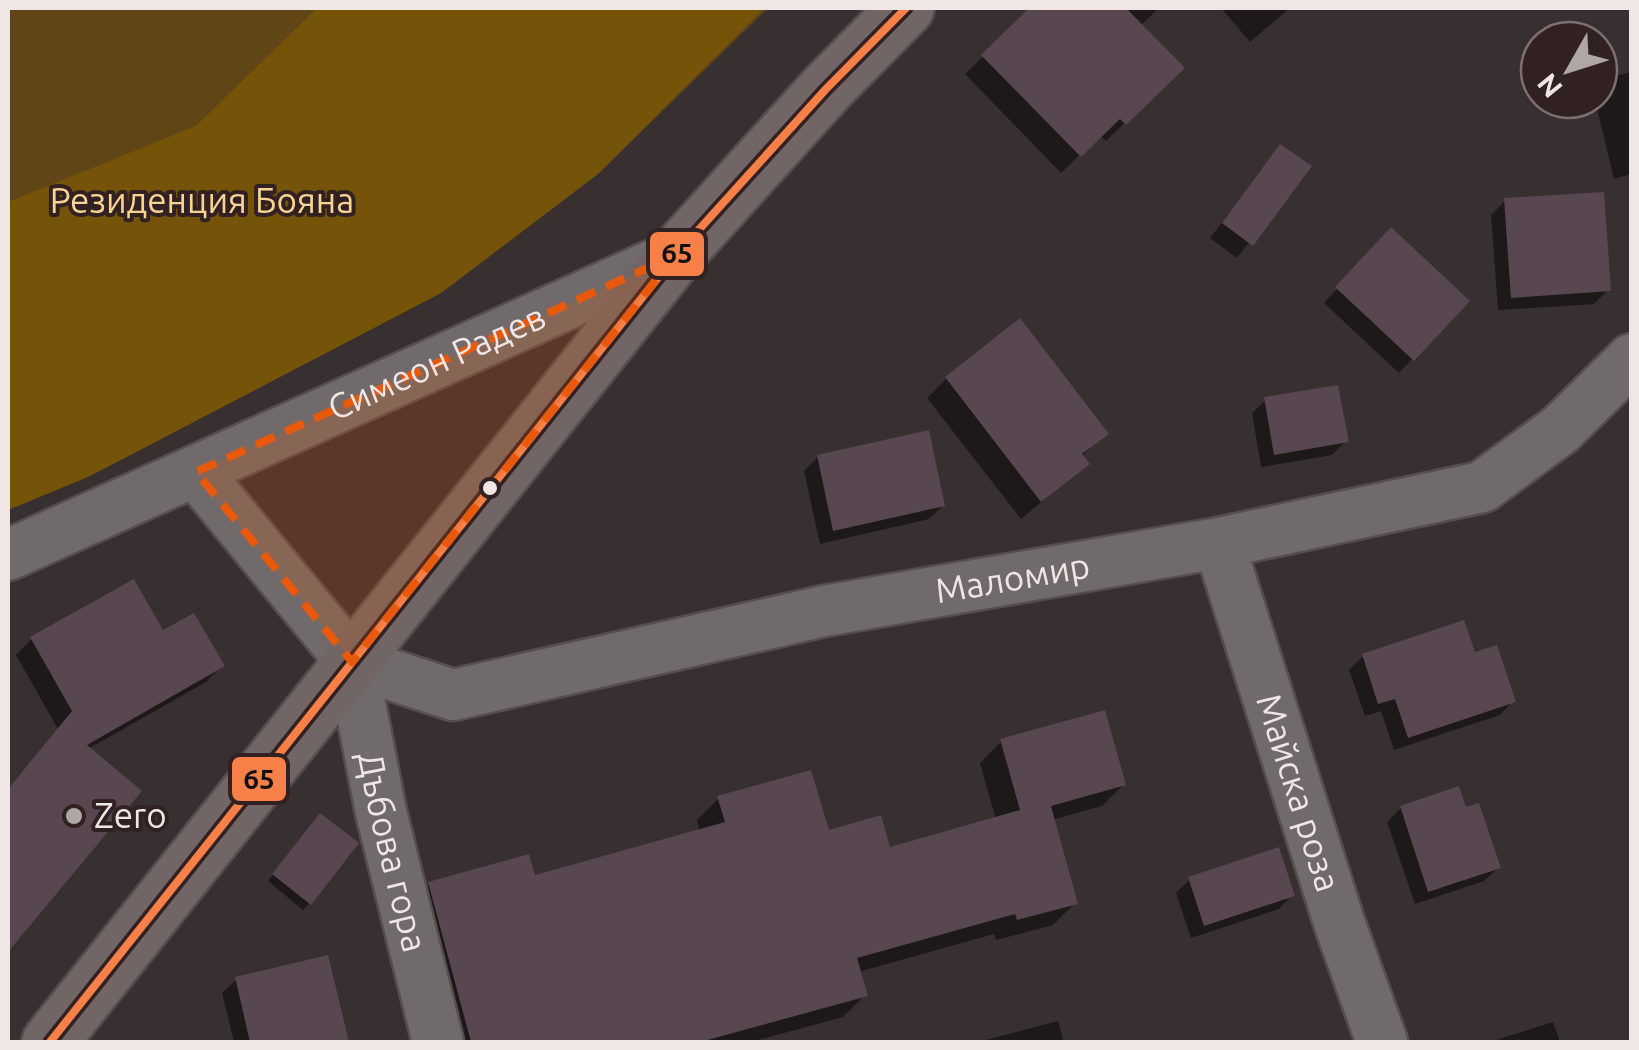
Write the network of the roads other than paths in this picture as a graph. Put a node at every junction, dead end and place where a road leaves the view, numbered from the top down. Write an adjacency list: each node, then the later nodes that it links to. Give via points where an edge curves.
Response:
1 (906, 8): 2 (main road)
2 (676, 255): 4 (street, Симеон Радев); 7 (main road)
3 (1632, 359): 5 (street, Маломир, via 1561,429 1482,487)
4 (196, 472): 6 (street, Симеон Радев); 7 (street)
5 (1219, 543): 7 (street, Маломир, via 824,611 453,695); 10 (street, Майска роза)
6 (8, 554)
7 (352, 662): 8 (main road); 9 (street, Дъбова гора)
8 (50, 1042)
9 (438, 1042)
10 (1382, 1042)

